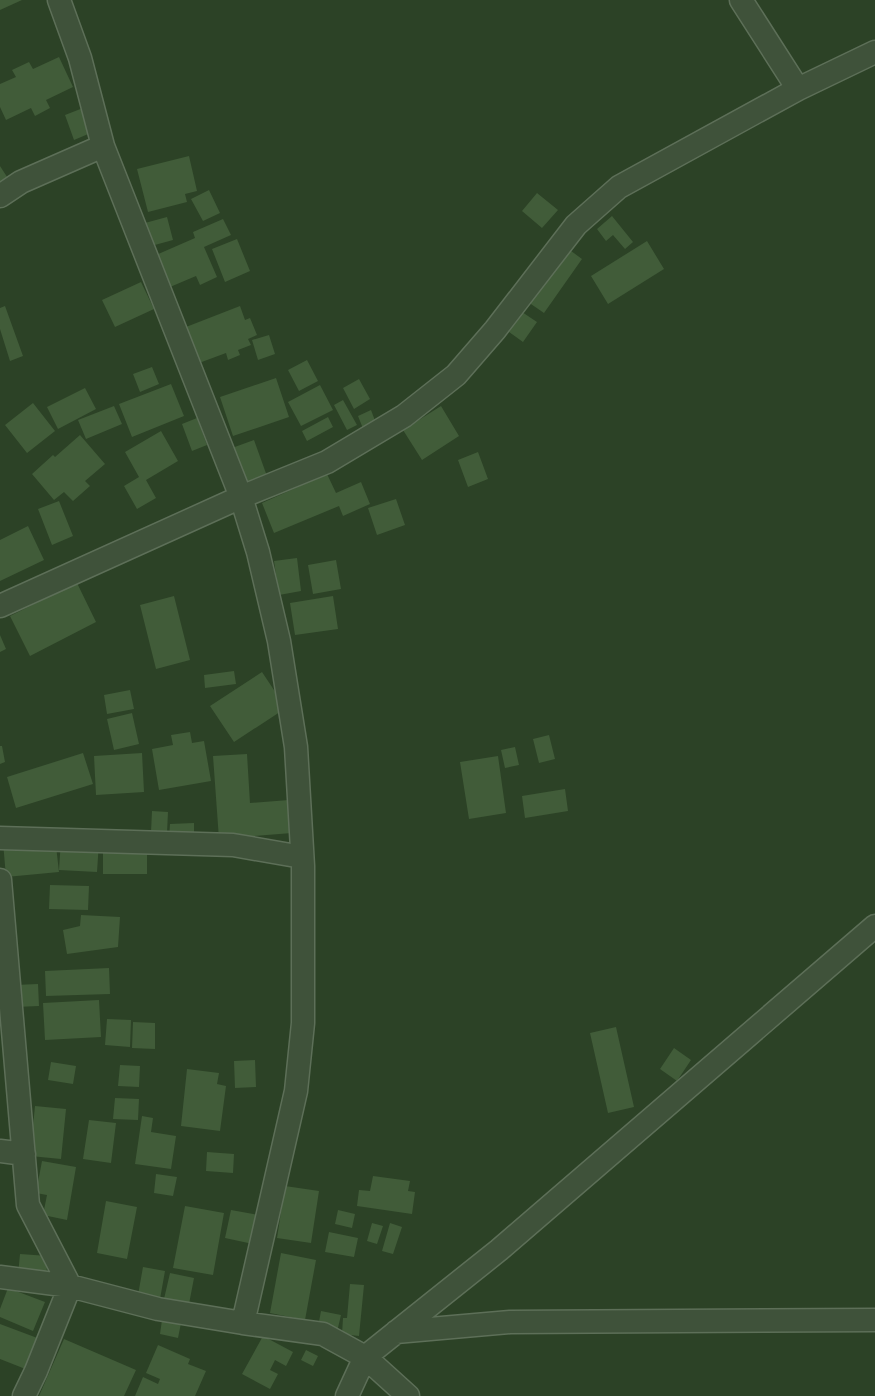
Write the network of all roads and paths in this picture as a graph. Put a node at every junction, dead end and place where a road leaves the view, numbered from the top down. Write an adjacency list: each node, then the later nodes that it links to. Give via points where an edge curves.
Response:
1 (59, 0): 5 (street, via 80,58)
2 (741, 0): 4 (street)
3 (875, 52): 4 (street)
4 (798, 89): 7 (street, via 619,187 576,225 456,375 404,416 327,462)
5 (103, 146): 6 (street, via 21,182); 7 (street)
6 (0, 196)
7 (241, 497): 8 (street); 10 (street, via 258,552 285,680 296,747)
8 (0, 606)
9 (0, 838): 10 (street, via 234,845)
10 (302, 857): 18 (street, via 303,1023 296,1091)
11 (0, 880): 14 (street)
12 (875, 926): 19 (street, via 499,1250)
13 (0, 1151): 14 (street)
14 (24, 1154): 16 (street, via 28,1205)
15 (0, 1277): 16 (street)
16 (70, 1286): 18 (street, via 158,1308); 21 (street)
17 (875, 1320): 19 (street, via 510,1322)
18 (244, 1323): 20 (street, via 324,1334)
19 (396, 1332): 20 (street)
20 (365, 1357): 22 (street); 23 (street)
21 (24, 1396)
22 (346, 1396)
23 (408, 1396)

